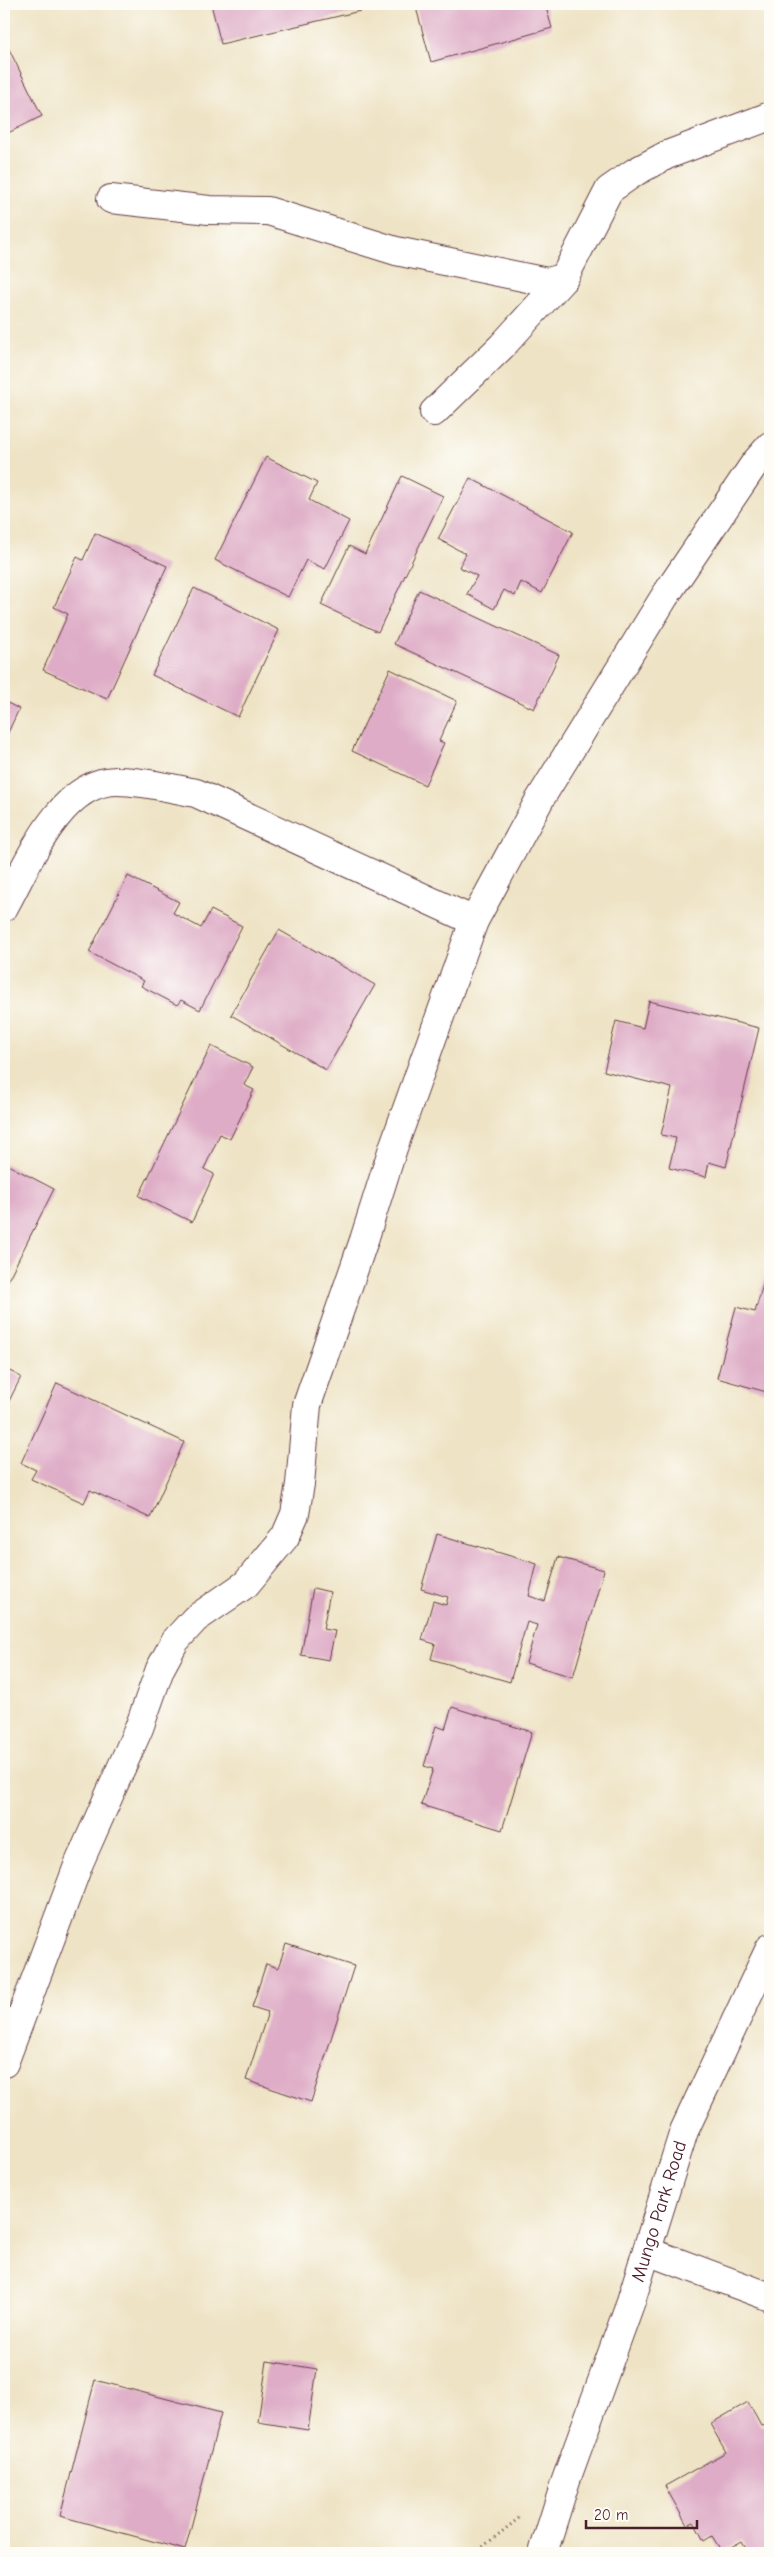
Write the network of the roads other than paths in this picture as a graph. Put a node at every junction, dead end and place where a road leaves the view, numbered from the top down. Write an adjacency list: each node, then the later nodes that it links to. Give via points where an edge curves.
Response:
1 (770, 116): 3 (street, via 667,155 609,190)
2 (111, 199): 3 (street, via 209,210 268,211 396,251 547,282)
3 (564, 278): 4 (street, via 502,346)
4 (434, 412)
5 (770, 446): 7 (street, via 755,463 665,596 540,799)
6 (4, 907): 7 (street, via 55,816 94,786 114,781 196,793)
7 (474, 920): 9 (street, via 307,1405 296,1504 285,1537 246,1584 195,1619 175,1641 160,1669 139,1728 79,1863)
8 (770, 1948): 10 (street, Mungo Park Road, via 684,2131)
9 (4, 2064)
10 (647, 2251): 11 (street); 12 (street, Mungo Park Road)
11 (770, 2297)
12 (543, 2553)

